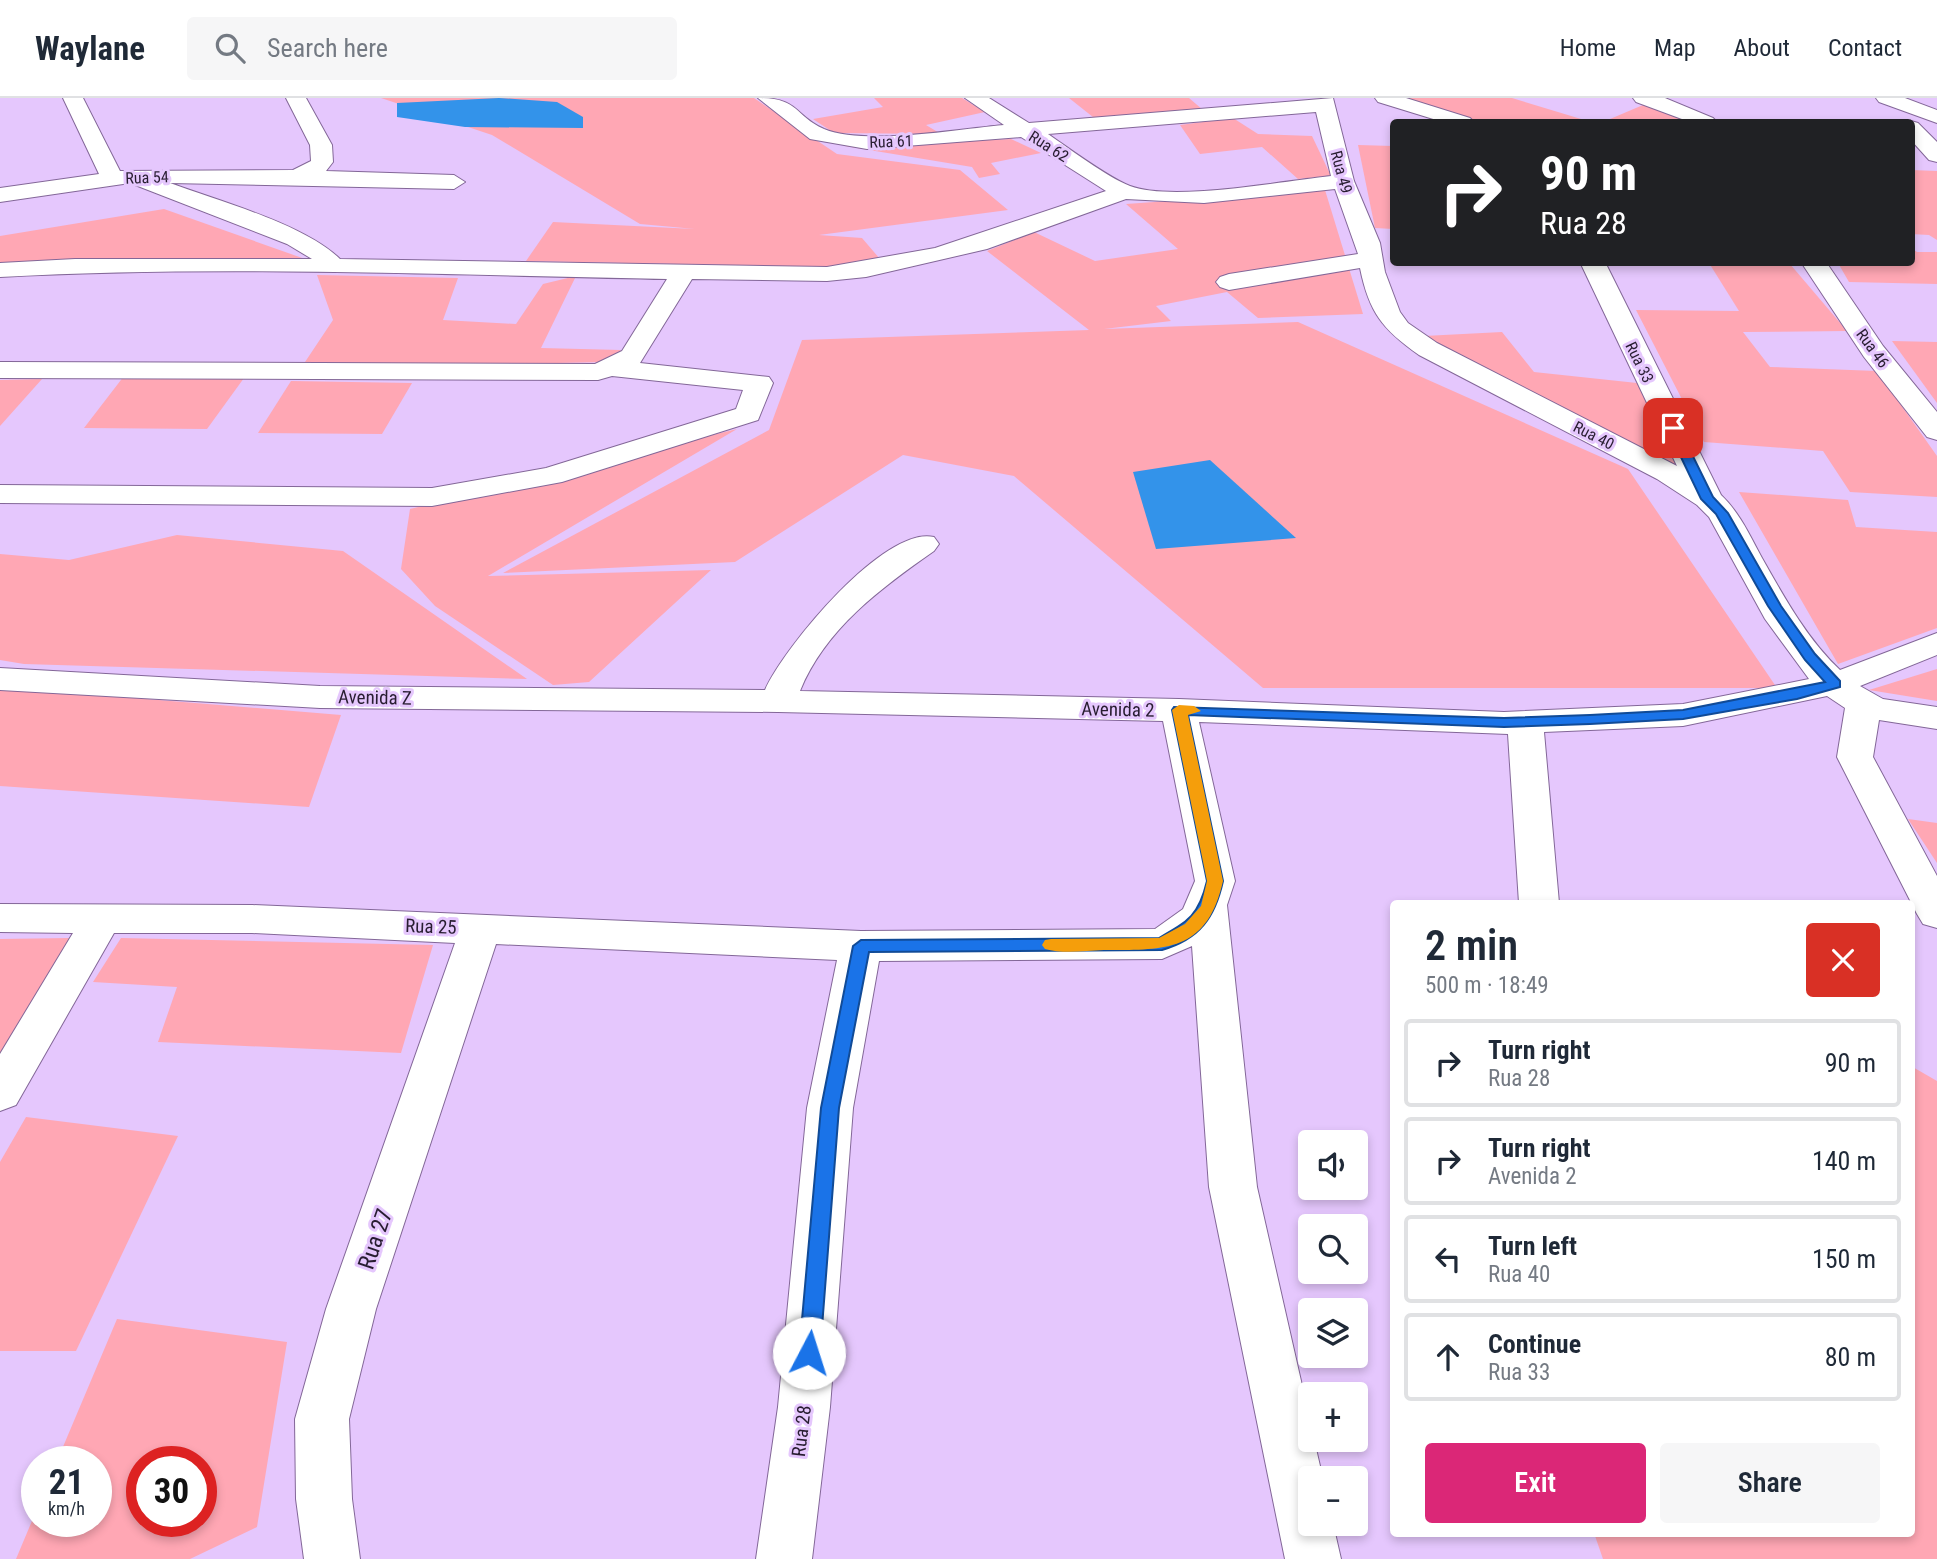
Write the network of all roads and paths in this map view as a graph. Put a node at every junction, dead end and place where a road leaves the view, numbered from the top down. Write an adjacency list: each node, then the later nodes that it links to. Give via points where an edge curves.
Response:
1 (73, 98): 16 (street)
2 (296, 98): 17 (street, via 321,145 322,162 317,169)
3 (768, 98): 14 (street, Rua 61, via 818,134 853,142)
4 (975, 98): 14 (street, Rua 62)
5 (1385, 98): 10 (street)
6 (1643, 98): 11 (street)
7 (1884, 98): 9 (street); 12 (street)
8 (1324, 101): 14 (street, Rua 61); 18 (street, Rua 49)
9 (1937, 117)
10 (1453, 119)
11 (1699, 119)
12 (1903, 119)
13 (1915, 131): 15 (street)
14 (1026, 132): 20 (street, Rua 62)
15 (1937, 155)
16 (122, 177): 17 (street, Rua 54); 21 (street, Rua 54); 23 (street, via 295,239)
17 (296, 177): 19 (street, Rua 54)
18 (1343, 181): 20 (street, via 1184,197); 22 (street, Rua 49)
19 (454, 183)
20 (1124, 192): 27 (street, via 989,242 909,264 827,274)
21 (0, 195)
22 (1377, 249): 28 (street); 33 (street, Rua 40, via 1387,312 1408,336 1668,473)
23 (333, 265): 26 (street); 27 (street)
24 (1594, 266): 33 (street, Rua 33)
25 (1815, 266): 31 (street, Rua 46, via 1873,351)
26 (0, 270)
27 (684, 272): 29 (street, via 639,347)
28 (1229, 282)
29 (611, 368): 30 (street, via 567,373); 32 (street, via 759,383 748,414 551,476 432,497)
30 (0, 370)
31 (1937, 431)
32 (0, 494)
33 (1708, 499): 37 (street, Rua 40, via 1722,513 1795,636)
34 (923, 544): 38 (street, via 881,572 802,650)
35 (1937, 643): 37 (street, Avenida 2)
36 (0, 680): 38 (street, Avenida Z, via 320,697)
37 (1850, 694): 40 (street); 41 (street, Avenida 2, via 1797,695 1683,715); 44 (street, via 1855,757)
38 (764, 701): 39 (street, Avenida 2)
39 (1179, 710): 41 (street, Avenida 2); 43 (street, via 1215,881)
40 (1937, 718)
41 (1525, 722): 42 (street)
42 (1539, 900)
43 (1209, 908): 48 (street, via 1191,928 1162,944); 52 (street, via 1233,1187)
44 (1937, 914)
45 (0, 918): 46 (street, Rua 25)
46 (102, 918): 47 (street, Rua 25); 49 (street)
47 (481, 928): 48 (street, Rua 25); 50 (street, Rua 27, via 351,1309 322,1419 324,1499)
48 (861, 946): 51 (street, Rua 28, via 830,1108 804,1407)
49 (0, 1093)
50 (332, 1559)
51 (784, 1559)
52 (1313, 1559)

